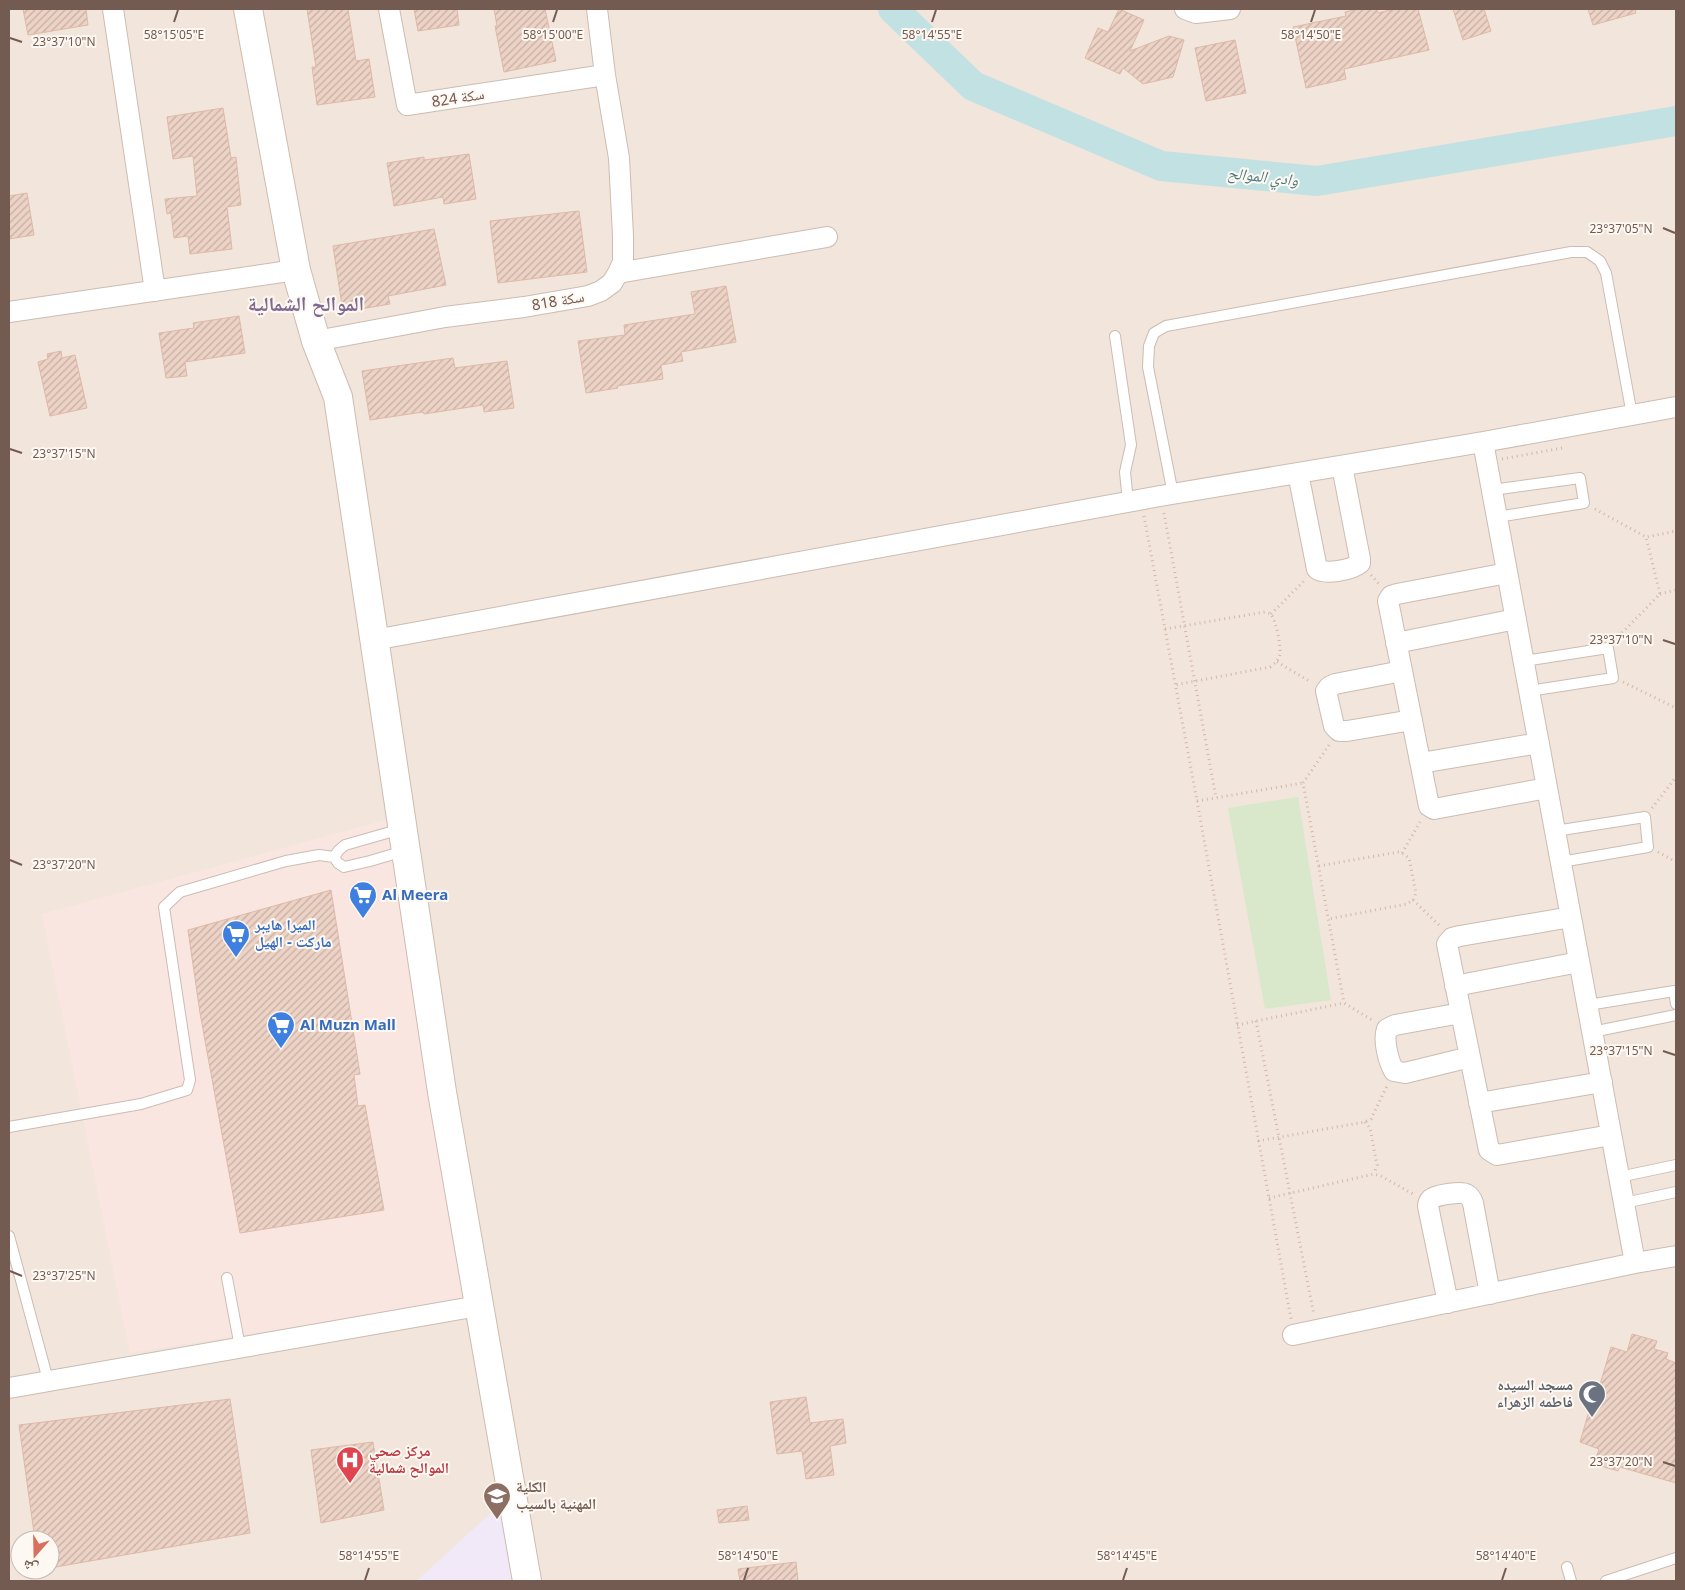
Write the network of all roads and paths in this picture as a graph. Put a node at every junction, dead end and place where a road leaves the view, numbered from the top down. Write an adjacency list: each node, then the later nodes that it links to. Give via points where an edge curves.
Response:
1 (113, 9): 11 (street)
2 (248, 9): 9 (street)
3 (389, 9): 7 (street, سكة 824, via 408,105)
4 (597, 9): 7 (street)
5 (1184, 9): 6 (street, via 1196,14)
6 (1230, 9)
7 (605, 75): 10 (street, via 619,158 623,262)
8 (827, 237): 10 (street)
9 (296, 270): 11 (street); 14 (street)
10 (618, 273): 14 (street, سكة 818, via 612,283 588,296 445,317)
11 (155, 291): 12 (street)
12 (9, 312)
13 (1115, 336): 21 (lane, via 1131,445 1125,472)
14 (316, 341): 36 (street, via 338,397)
15 (1676, 407): 16 (street)
16 (1632, 415): 17 (street); 21 (lane, via 1606,273 1600,262 1587,252 1571,252 1166,326 1154,333 1149,346 1148,367)
17 (1483, 442): 18 (street); 20 (street)
18 (1342, 466): 19 (street); 26 (street)
19 (1298, 473): 21 (street); 27 (street)
20 (1492, 490): 22 (lane, via 1580,478); 23 (street)
21 (1150, 498): 34 (path); 35 (path); 36 (street)
22 (1584, 503): 23 (lane); 25 (path)
23 (1497, 517): 28 (street)
24 (1676, 531): 25 (path)
25 (1646, 537): 30 (path)
26 (1360, 564): 27 (street, via 1326,572); 31 (path)
27 (1317, 569): 32 (path)
28 (1508, 573): 31 (street); 33 (street)
29 (1676, 590): 30 (path)
30 (1660, 594): 38 (path)
31 (1391, 596): 37 (street, via 1388,601)
32 (1271, 614): 34 (path, via 1264,612); 39 (path, via 1275,620 1280,654)
33 (1516, 619): 37 (street); 40 (street)
34 (1185, 626): 35 (path); 43 (path)
35 (1165, 629): 44 (path)
36 (374, 640): 60 (street)
37 (1396, 643): 41 (street)
38 (1608, 648): 40 (lane); 42 (lane)
39 (1277, 662): 43 (path, via 1270,667); 46 (path)
40 (1524, 662): 45 (street)
41 (1402, 671): 46 (street, via 1335,684); 48 (street)
42 (1613, 678): 45 (lane); 47 (path)
43 (1195, 681): 44 (path); 55 (path)
44 (1175, 685): 56 (path)
45 (1529, 691): 50 (street)
46 (1326, 692): 49 (street, via 1334,726)
47 (1676, 708)
48 (1412, 720): 49 (street); 51 (street)
49 (1339, 730): 53 (path)
50 (1539, 743): 51 (street); 54 (street)
51 (1421, 763): 57 (street)
52 (1676, 777): 58 (path)
53 (1303, 783): 55 (path); 66 (path)
54 (1547, 788): 57 (street, via 1434,809); 59 (street)
55 (1216, 798): 56 (path)
56 (1197, 801): 79 (path)
57 (1429, 806): 62 (path)
58 (1645, 816): 59 (lane); 61 (lane)
59 (1555, 831): 64 (street)
60 (404, 839): 63 (lane, via 345,845); 63 (lane, via 370,861 344,867); 105 (street)
61 (1648, 847): 64 (lane); 65 (path)
62 (1402, 853): 66 (path); 67 (path, via 1409,858 1416,893)
63 (334, 856): 87 (lane, via 319,855 286,862 180,892 164,908 190,1080 187,1090 141,1104)
64 (1561, 862): 68 (street)
65 (1676, 862)
66 (1318, 866): 69 (path)
67 (1413, 900): 69 (path); 70 (path)
68 (1571, 917): 70 (street); 71 (street)
69 (1328, 919): 73 (path)
70 (1449, 941): 72 (street)
71 (1579, 962): 72 (street); 75 (street)
72 (1455, 986): 76 (street)
73 (1344, 1003): 78 (path); 80 (path)
74 (1676, 1004): 75 (lane, via 1674,991)
75 (1588, 1005): 81 (street)
76 (1461, 1013): 80 (street); 82 (street)
77 (1676, 1015): 81 (lane)
78 (1256, 1021): 79 (path); 89 (path)
79 (1237, 1025): 90 (path)
80 (1387, 1029): 83 (street, via 1385,1036)
81 (1592, 1032): 84 (street)
82 (1470, 1057): 83 (street, via 1405,1073); 85 (street)
83 (1394, 1071): 86 (path, via 1371,1119)
84 (1602, 1082): 85 (street); 88 (street)
85 (1479, 1104): 88 (street, via 1489,1150 1498,1155)
86 (1365, 1122): 89 (path); 92 (path, via 1370,1128 1377,1165)
87 (9, 1127)
88 (1611, 1135): 93 (street)
89 (1278, 1138): 90 (path); 95 (path)
90 (1258, 1141): 96 (path)
91 (1676, 1165): 93 (lane)
92 (1374, 1174): 95 (path); 97 (path)
93 (1619, 1177): 98 (street)
94 (1676, 1192): 98 (lane)
95 (1289, 1194): 96 (path); 106 (path)
96 (1269, 1198): 107 (path)
97 (1428, 1203): 103 (street, via 1435,1197 1460,1192 1471,1198); 104 (street)
98 (1624, 1203): 101 (street)
99 (9, 1236): 109 (lane)
100 (1676, 1256): 101 (street)
101 (1635, 1263): 103 (street)
102 (227, 1278): 108 (lane)
103 (1490, 1294): 104 (street)
104 (1448, 1303): 106 (street)
105 (478, 1306): 108 (street); 113 (street)
106 (1317, 1330): 107 (street)
107 (1293, 1335)
108 (240, 1347): 109 (street)
109 (48, 1380): 110 (street)
110 (9, 1388)
111 (1676, 1558): 115 (lane)
112 (1566, 1567): 114 (lane)
113 (527, 1581)
114 (1571, 1581)
115 (1606, 1581)

